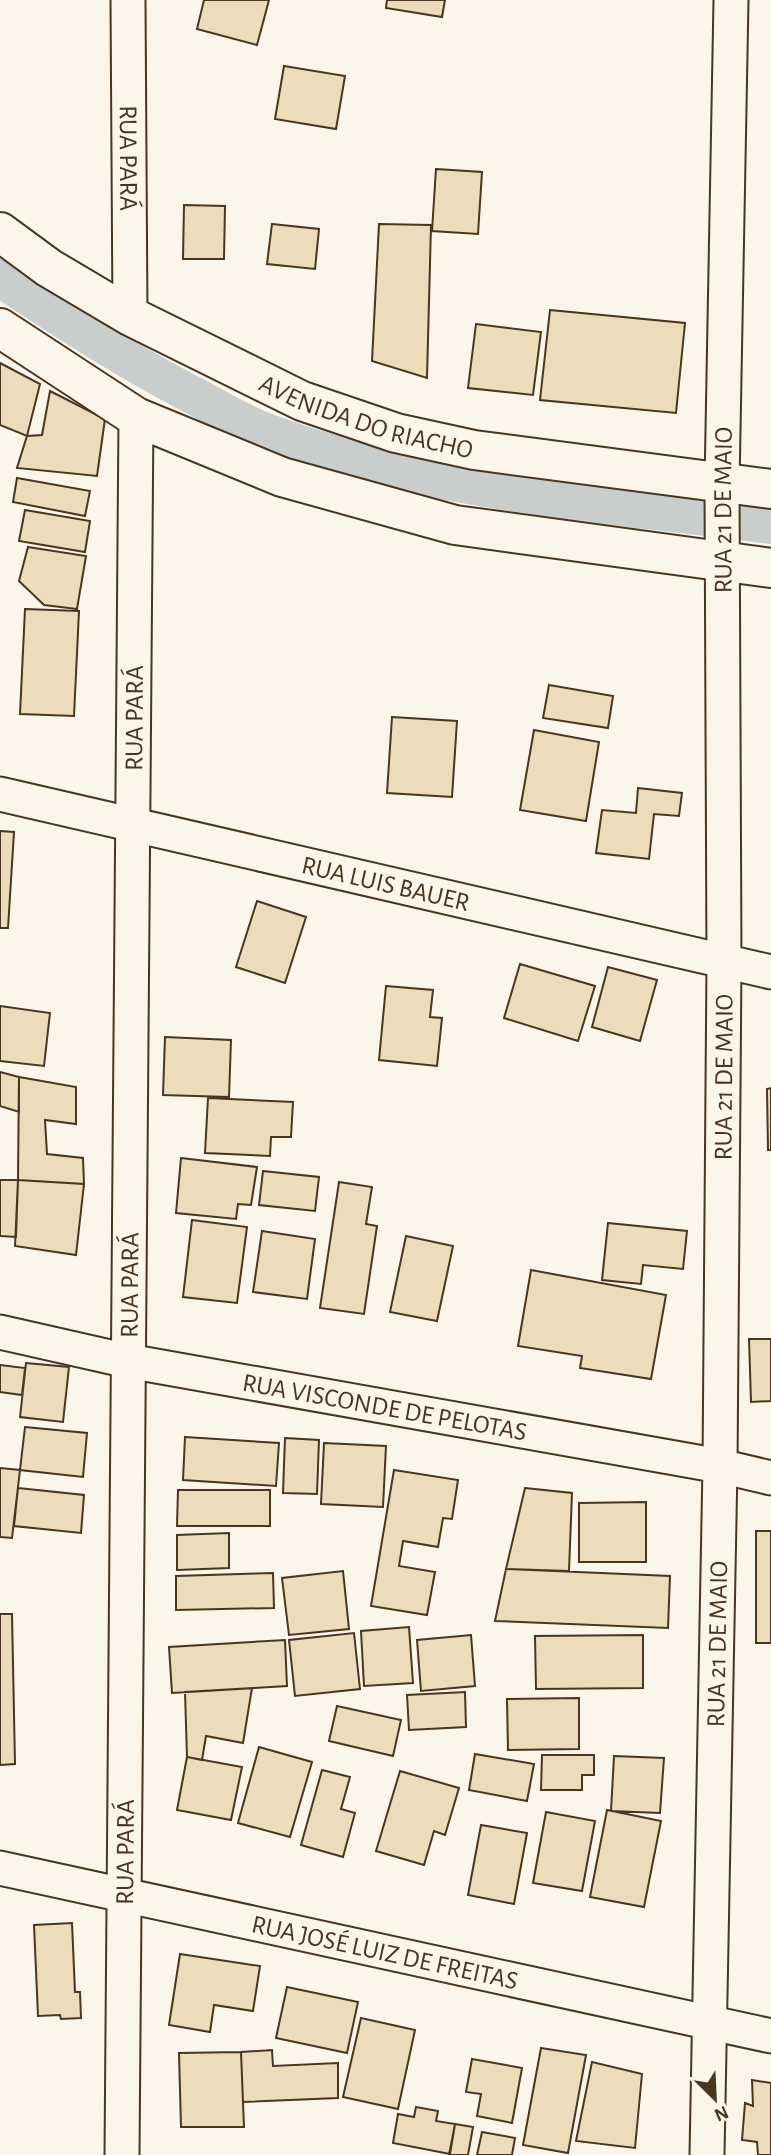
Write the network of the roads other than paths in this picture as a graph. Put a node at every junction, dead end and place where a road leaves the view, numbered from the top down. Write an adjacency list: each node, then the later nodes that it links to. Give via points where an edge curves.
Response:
1 (128, 0): 4 (street, RUA PARÁ)
2 (731, 0): 8 (street, RUA 21 DE MAIO)
3 (0, 232): 4 (main road, AVENIDA DO RIACHO, via 49,268)
4 (130, 316): 8 (main road, AVENIDA DO RIACHO, via 302,401 396,433 474,450)
5 (0, 328): 6 (main road, AVENIDA DO RIACHO)
6 (136, 417): 8 (main road, AVENIDA DO RIACHO, via 282,477 455,525); 11 (street, RUA PARÁ)
7 (771, 489): 8 (main road, AVENIDA DO RIACHO)
8 (723, 525): 9 (main road, AVENIDA DO RIACHO); 12 (street, RUA 21 DE MAIO)
9 (771, 568)
10 (0, 794): 11 (street, RUA LUIS BAUER)
11 (132, 823): 12 (street, RUA LUIS BAUER); 15 (street, RUA PARÁ)
12 (724, 962): 13 (street, RUA LUIS BAUER); 16 (street, RUA 21 DE MAIO)
13 (771, 972)
14 (0, 1332): 15 (street, RUA VISCONDE DE PELOTAS)
15 (128, 1361): 16 (street, RUA VISCONDE DE PELOTAS); 19 (street, RUA PARÁ)
16 (720, 1466): 17 (street, RUA VISCONDE DE PELOTAS); 20 (street, RUA 21 DE MAIO)
17 (771, 1478)
18 (0, 1868): 19 (street, RUA JOSÉ LUIZ DE FREITAS)
19 (122, 1895): 20 (street, RUA JOSÉ LUIZ DE FREITAS); 22 (street, RUA PARÁ)
20 (708, 2021): 21 (street, RUA JOSÉ LUIZ DE FREITAS); 23 (street, RUA 21 DE MAIO)
21 (771, 2036)
22 (122, 2155)
23 (707, 2155)

